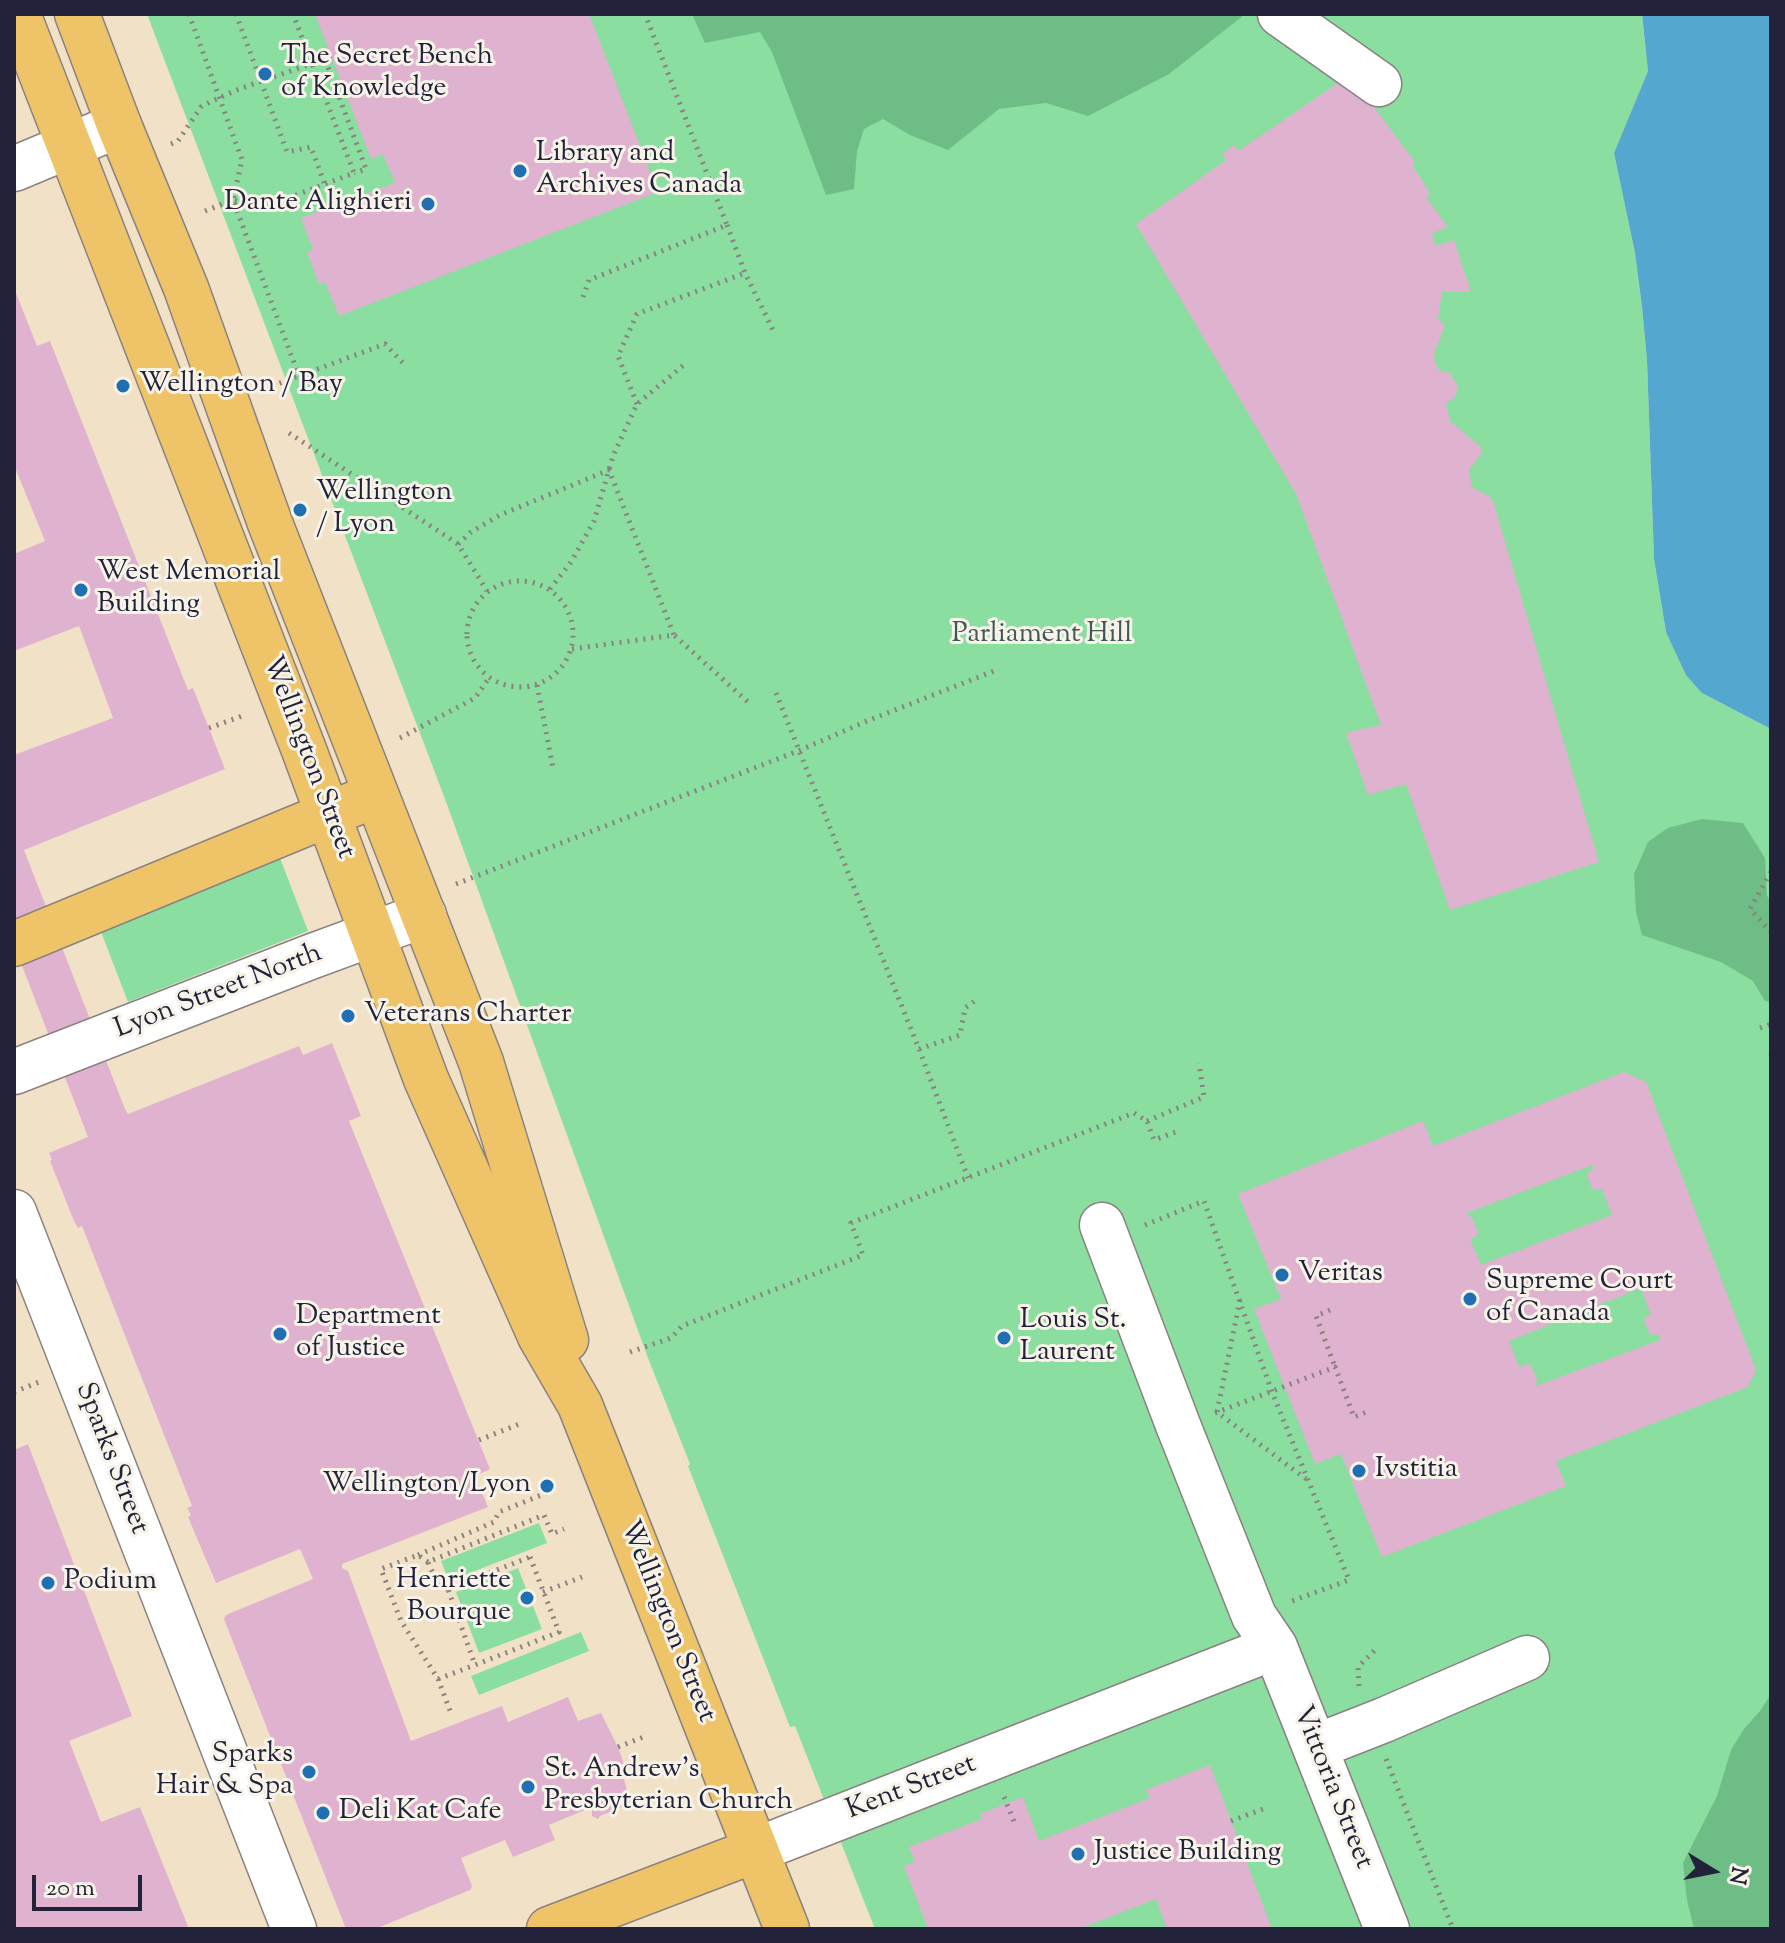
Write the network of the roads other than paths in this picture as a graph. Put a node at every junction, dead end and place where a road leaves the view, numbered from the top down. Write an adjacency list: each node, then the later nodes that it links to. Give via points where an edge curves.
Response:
1 (18, 14): 6 (main road, Wellington Street)
2 (77, 14): 5 (main road, Wellington Street)
3 (1280, 14): 4 (street)
4 (1379, 84)
5 (119, 125): 6 (street); 8 (main road, Wellington Street)
6 (70, 146): 7 (street); 9 (main road, Wellington Street)
7 (14, 169)
8 (377, 794): 9 (main road); 10 (main road, Wellington Street)
9 (328, 813): 11 (main road, Wellington Street); 12 (main road)
10 (424, 915): 11 (street, Lyon Street North); 16 (main road, Wellington Street, via 481,1062 564,1329)
11 (371, 934): 13 (street, Lyon Street North); 16 (main road, Wellington Street, via 426,1079 540,1336)
12 (14, 944)
13 (14, 1072)
14 (14, 1212): 21 (street, Sparks Street)
15 (1122, 1226): 17 (street, Vittoria Street, via 1197,1418 1254,1616)
16 (580, 1405): 20 (main road, Wellington Street)
17 (1275, 1647): 19 (street, Vittoria Street); 20 (street, Kent Street)
18 (1527, 1658): 19 (street)
19 (1315, 1747): 24 (street, Vittoria Street)
20 (756, 1850): 22 (main road, Kent Street); 23 (main road, Wellington Street)
21 (294, 1929)
22 (549, 1929)
23 (787, 1929)
24 (1387, 1929)

